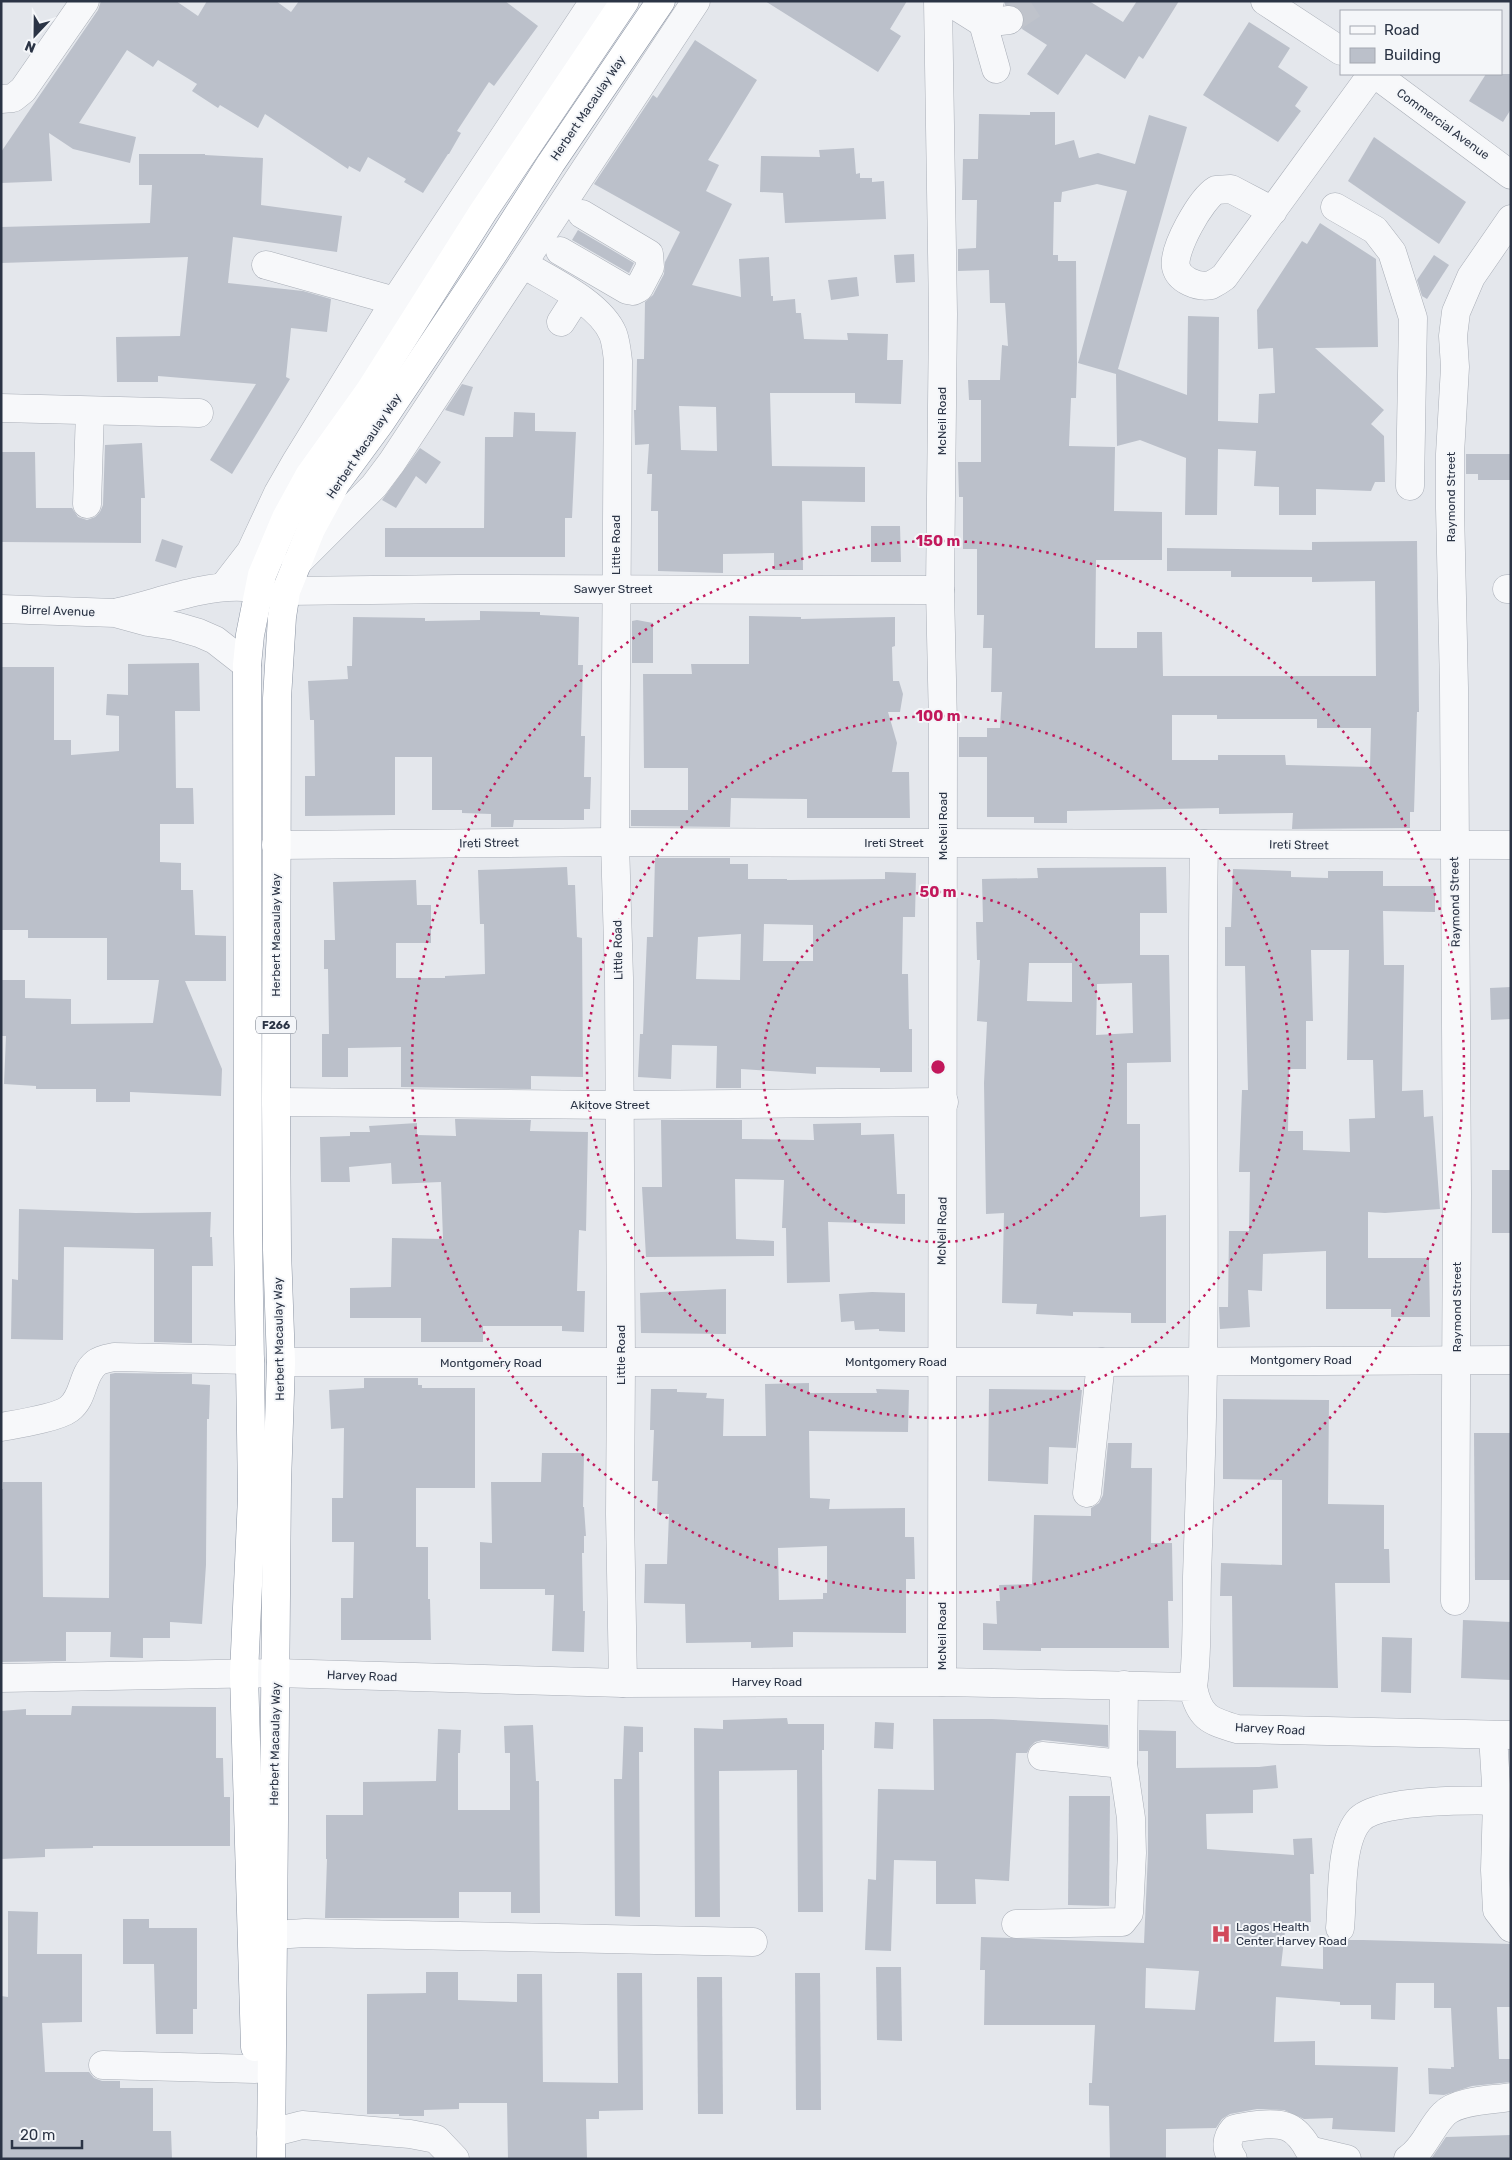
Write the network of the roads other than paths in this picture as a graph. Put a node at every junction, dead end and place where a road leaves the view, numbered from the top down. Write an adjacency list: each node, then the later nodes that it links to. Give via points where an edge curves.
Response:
1 (85, 1): 14 (street, via 23,90 12,98)
2 (594, 1): 23 (street)
3 (625, 1): 34 (highway, Herbert Macaulay Way / F266, via 483,212 368,392 308,476 286,518)
4 (661, 1): 33 (highway, Herbert Macaulay Way / F266, via 336,483 310,529)
5 (696, 1): 16 (street)
6 (938, 1): 37 (street, McNeil Road, via 942,305)
7 (948, 1): 9 (street)
8 (1265, 1): 10 (street)
9 (994, 15): 11 (street)
10 (1340, 50)
11 (996, 69)
12 (1373, 75): 18 (street)
13 (1375, 75): 15 (street, Commercial Avenue)
14 (1, 100)
15 (1511, 174)
16 (575, 205): 20 (street); 20 (street, via 649,254 650,267 640,288 627,290)
17 (1335, 207): 25 (street, via 1375,230 1392,252)
18 (1272, 211)
19 (1511, 219): 24 (street, Raymond Street, via 1471,277)
20 (540, 254): 22 (street, Little Road); 33 (street, via 374,486)
21 (266, 265): 23 (street)
22 (577, 297): 26 (street); 36 (street, Little Road, via 601,315 613,334 618,361)
23 (395, 301): 32 (street, via 296,460)
24 (1456, 312): 25 (street); 46 (street, Raymond Street, via 1452,336 1455,367 1450,454)
25 (1413, 318): 30 (street)
26 (561, 322)
27 (1, 408): 28 (street)
28 (90, 411): 29 (street); 31 (street)
29 (199, 413)
30 (1410, 486)
31 (87, 504)
32 (251, 551): 34 (street); 35 (street)
33 (296, 564): 34 (highway, Herbert Macaulay Way / F266)
34 (269, 585): 35 (street, Sawyer Street); 36 (street, Sawyer Street); 40 (highway, Herbert Macaulay Way / F266, via 250,635); 44 (highway, Herbert Macaulay Way / F266, via 282,617 277,698)
35 (224, 586): 39 (street, Sawyer Street)
36 (616, 589): 37 (street, Sawyer Street); 41 (street, Little Road)
37 (940, 590): 42 (street, McNeil Road)
38 (1, 610): 39 (street, Birrel Avenue)
39 (115, 613): 40 (street, via 199,632)
40 (247, 665): 51 (highway, Herbert Macaulay Way / F266)
41 (615, 842): 42 (street, Ireti Street); 44 (street, Ireti Street); 49 (street, Little Road)
42 (943, 844): 43 (street, Ireti Street); 48 (street, McNeil Road)
43 (1204, 844): 46 (street, Ireti Street); 53 (street)
44 (276, 845): 47 (highway, Herbert Macaulay Way / F266)
45 (1511, 845): 46 (street, Ireti Street)
46 (1454, 846): 50 (street, Raymond Street)
47 (276, 1102): 49 (street, Akitove Street); 54 (highway, Herbert Macaulay Way / F266)
48 (944, 1102): 49 (street, Akitove Street); 55 (street, McNeil Road)
49 (620, 1105): 57 (street, Little Road)
50 (1457, 1359): 52 (street, Montgomery Road); 53 (street, Montgomery Road); 60 (street, Raymond Street)
51 (250, 1360): 58 (street, via 114,1357 98,1362 88,1371 79,1400 67,1410); 62 (highway, Herbert Macaulay Way / F266, via 252,1497)
52 (1511, 1360)
53 (1202, 1361): 56 (street, Montgomery Road); 67 (street, via 1197,1662)
54 (281, 1362): 57 (street, Montgomery Road); 61 (highway, Herbert Macaulay Way / F266)
55 (943, 1362): 56 (street, Montgomery Road); 57 (street, Montgomery Road); 64 (street, McNeil Road)
56 (1102, 1362): 59 (street)
57 (622, 1363): 65 (street, Little Road)
58 (1, 1427)
59 (1087, 1492)
60 (1456, 1601)
61 (276, 1673): 62 (street, Harvey Road); 65 (street, Harvey Road); 75 (highway, Herbert Macaulay Way / F266)
62 (244, 1674): 63 (street, Harvey Road); 78 (highway, Herbert Macaulay Way / F266)
63 (1, 1678)
64 (942, 1682): 65 (street, Harvey Road); 66 (street, Harvey Road)
65 (623, 1683)
66 (1124, 1685): 67 (street, Harvey Road); 70 (street)
67 (1193, 1687): 68 (street, Harvey Road, via 1197,1705 1206,1718 1237,1729)
68 (1502, 1735): 71 (street)
69 (1042, 1756): 70 (street)
70 (1124, 1764): 72 (street, via 1131,1818 1129,1913 1122,1922)
71 (1504, 1801): 73 (street, via 1402,1804 1370,1813 1360,1820 1344,1860); 74 (street, via 1495,1870 1497,1910)
72 (1016, 1924)
73 (1340, 1928)
74 (1511, 1928)
75 (274, 1935): 76 (street); 80 (highway, Herbert Macaulay Way / F266)
76 (752, 1942)
77 (103, 2065): 78 (street)
78 (255, 2069): 82 (highway, Herbert Macaulay Way / F266)
79 (1511, 2097): 86 (street, via 1452,2108 1444,2114 1418,2152)
80 (271, 2146): 83 (street, via 302,2125 436,2139)
81 (1304, 2154): 84 (street, via 1302,2137 1276,2123 1234,2129 1227,2140); 85 (street)
82 (254, 2159)
83 (455, 2159)
84 (1233, 2159)
85 (1347, 2159)
86 (1408, 2159)

